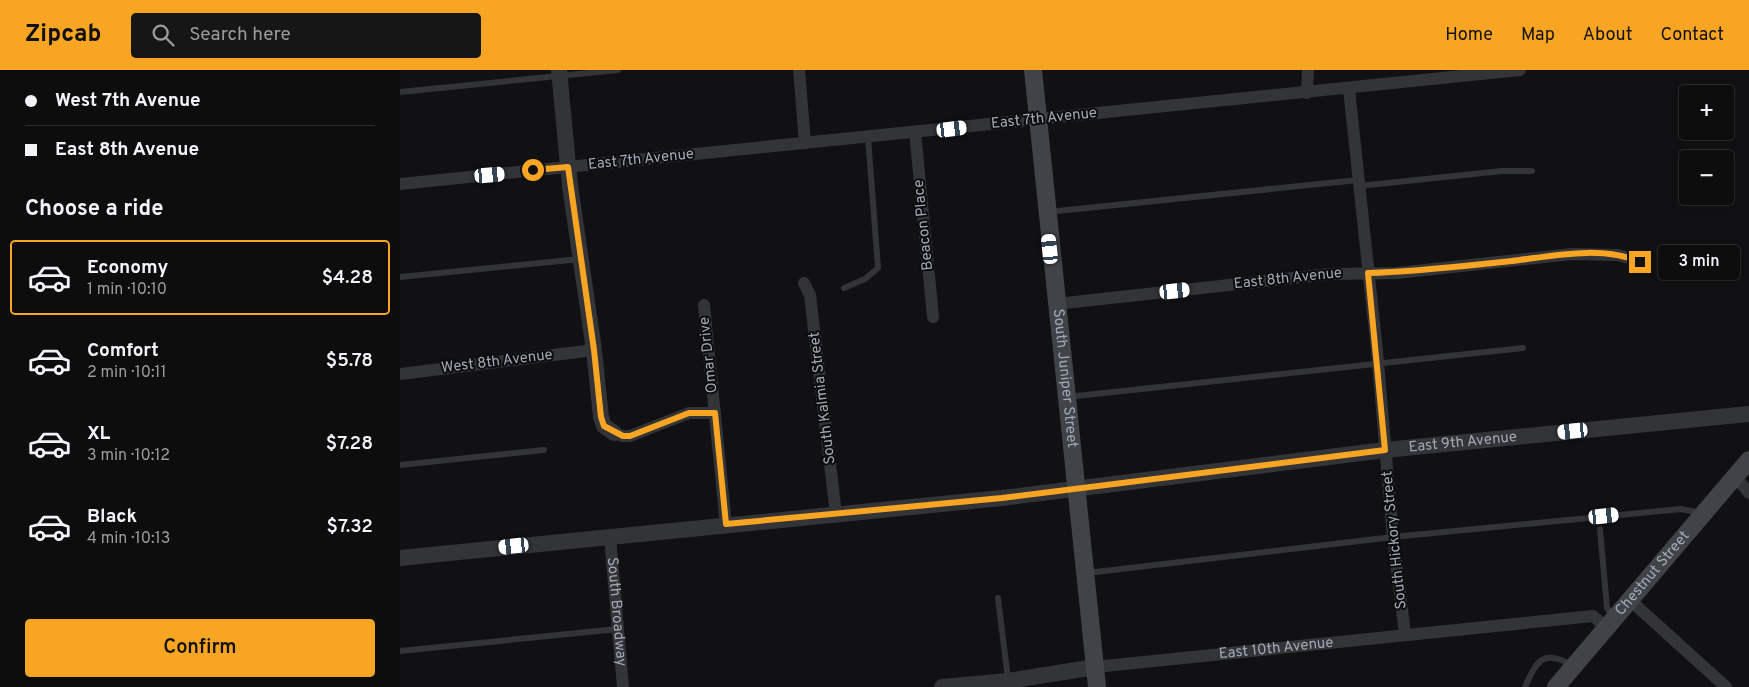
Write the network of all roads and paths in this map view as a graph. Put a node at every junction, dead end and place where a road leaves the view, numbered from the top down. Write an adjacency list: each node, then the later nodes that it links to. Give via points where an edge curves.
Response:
1 (618, 70): 6 (lane)
2 (799, 70): 13 (street)
3 (1033, 70): 10 (main road, South Juniper Street)
4 (1308, 70): 9 (street)
5 (1520, 70): 7 (street, East 7th Avenue)
6 (559, 73): 8 (lane); 14 (street)
7 (1349, 89): 9 (street, East 7th Avenue); 16 (street, South Hickory Street)
8 (400, 92)
9 (1307, 93): 10 (street, East 7th Avenue)
10 (1037, 120): 11 (street, East 7th Avenue); 18 (main road, South Juniper Street)
11 (915, 132): 12 (street, East 7th Avenue); 27 (street, Beacon Place)
12 (868, 137): 13 (street, East 7th Avenue); 24 (lane, via 878,268 865,279)
13 (805, 143): 14 (street, East 7th Avenue)
14 (568, 167): 17 (street, East 7th Avenue); 19 (street)
15 (1532, 171): 16 (lane)
16 (1358, 183): 18 (lane); 21 (street, South Hickory Street)
17 (400, 184)
18 (1046, 212): 25 (main road, South Juniper Street)
19 (581, 259): 22 (lane); 29 (street)
20 (1640, 262): 21 (street, East 8th Avenue, via 1618,254 1572,254)
21 (1368, 273): 25 (street, East 8th Avenue, via 1330,274); 30 (street, South Hickory Street)
22 (400, 277)
23 (804, 283): 44 (street, South Kalmia Street, via 810,295)
24 (844, 288)
25 (1056, 304): 32 (main road, South Juniper Street)
26 (704, 305): 33 (street, Omar Drive)
27 (933, 317)
28 (1523, 348): 30 (lane)
29 (594, 350): 31 (street, West 8th Avenue); 35 (street, via 601,417 604,426)
30 (1377, 363): 32 (lane); 37 (street, South Hickory Street)
31 (400, 374)
32 (1066, 397): 41 (main road, South Juniper Street)
33 (715, 413): 35 (street, via 689,413 630,436); 45 (street, Omar Drive)
34 (1749, 414): 37 (street, East 9th Avenue)
35 (614, 433)
36 (544, 450): 39 (lane)
37 (1385, 450): 41 (street, East 9th Avenue); 48 (street, South Hickory Street)
38 (1749, 460): 40 (main road, Chestnut Street)
39 (400, 465)
40 (1735, 476): 42 (street); 43 (main road, Chestnut Street)
41 (1075, 487): 44 (street, East 9th Avenue, via 1002,498); 50 (main road, South Juniper Street)
42 (1749, 493)
43 (1702, 513): 48 (lane, via 1681,508); 52 (main road, Chestnut Street)
44 (836, 514): 45 (street, East 9th Avenue)
45 (726, 524): 47 (street, East 9th Avenue)
46 (1600, 529): 53 (lane)
47 (610, 537): 49 (street, East 9th Avenue); 54 (street, South Broadway)
48 (1394, 538): 50 (lane); 55 (street, South Hickory Street)
49 (400, 558)
50 (1085, 573): 58 (main road, South Juniper Street)
51 (998, 598): 59 (lane)
52 (1631, 600): 53 (main road, Chestnut Street); 65 (street)
53 (1611, 623): 55 (street, East 10th Avenue, via 1593,616); 57 (main road, Chestnut Street)
54 (618, 629): 56 (lane); 60 (street, South Broadway)
55 (1405, 634): 58 (street, East 10th Avenue)
56 (400, 651)
57 (1574, 666): 63 (lane, via 1559,658 1546,657 1540,660); 64 (main road, Chestnut Street)
58 (1095, 667): 59 (street, East 10th Avenue); 62 (main road, South Juniper Street)
59 (1008, 681): 61 (street, East 10th Avenue)
60 (624, 687)
61 (942, 687)
62 (1097, 687)
63 (1525, 687)
64 (1556, 687)
65 (1726, 687)

